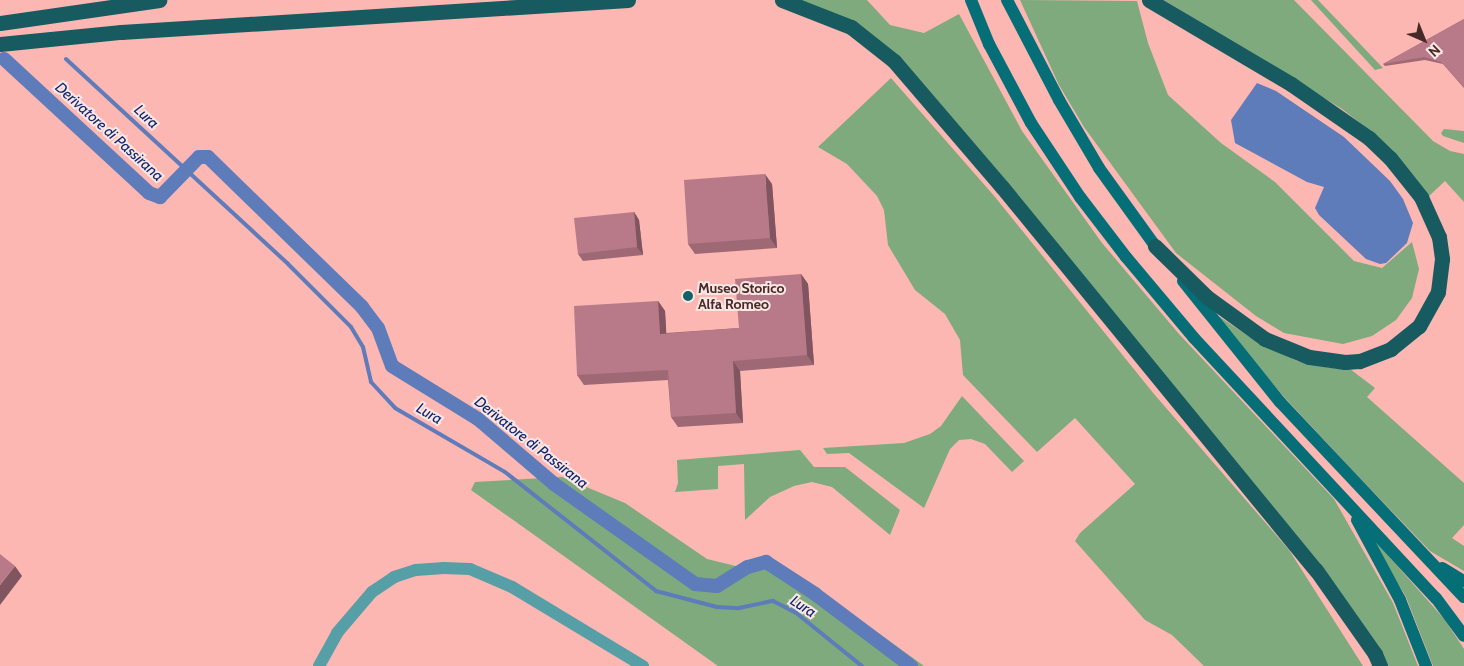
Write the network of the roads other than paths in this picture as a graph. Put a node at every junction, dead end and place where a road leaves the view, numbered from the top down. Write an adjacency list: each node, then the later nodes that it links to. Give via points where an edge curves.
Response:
1 (159, 0): 7 (highway)
2 (628, 0): 8 (highway, via 121,32)
3 (782, 0): 17 (highway, via 851,27 894,61 1002,187 1316,570)
4 (971, 0): 10 (main road, via 1026,115 1080,197 1194,338)
5 (1149, 0): 9 (highway, via 1345,118 1369,138 1390,158 1421,197 1439,237 1442,259 1438,292 1419,326 1391,349 1359,361 1345,362 1309,357 1265,339 1207,297)
6 (1009, 5): 9 (main road, via 1099,168)
7 (0, 23)
8 (0, 44)
9 (1155, 246): 11 (main road, via 1280,402)
10 (1341, 495): 14 (main road, via 1431,592); 18 (main road, via 1400,600)
11 (1425, 557): 12 (main road); 13 (main road)
12 (1464, 580)
13 (1464, 597)
14 (1464, 636)
15 (319, 666): 16 (street, via 337,633 372,592 394,577 416,570 444,568 470,569 512,587)
16 (643, 666)
17 (1380, 666)
18 (1426, 666)

